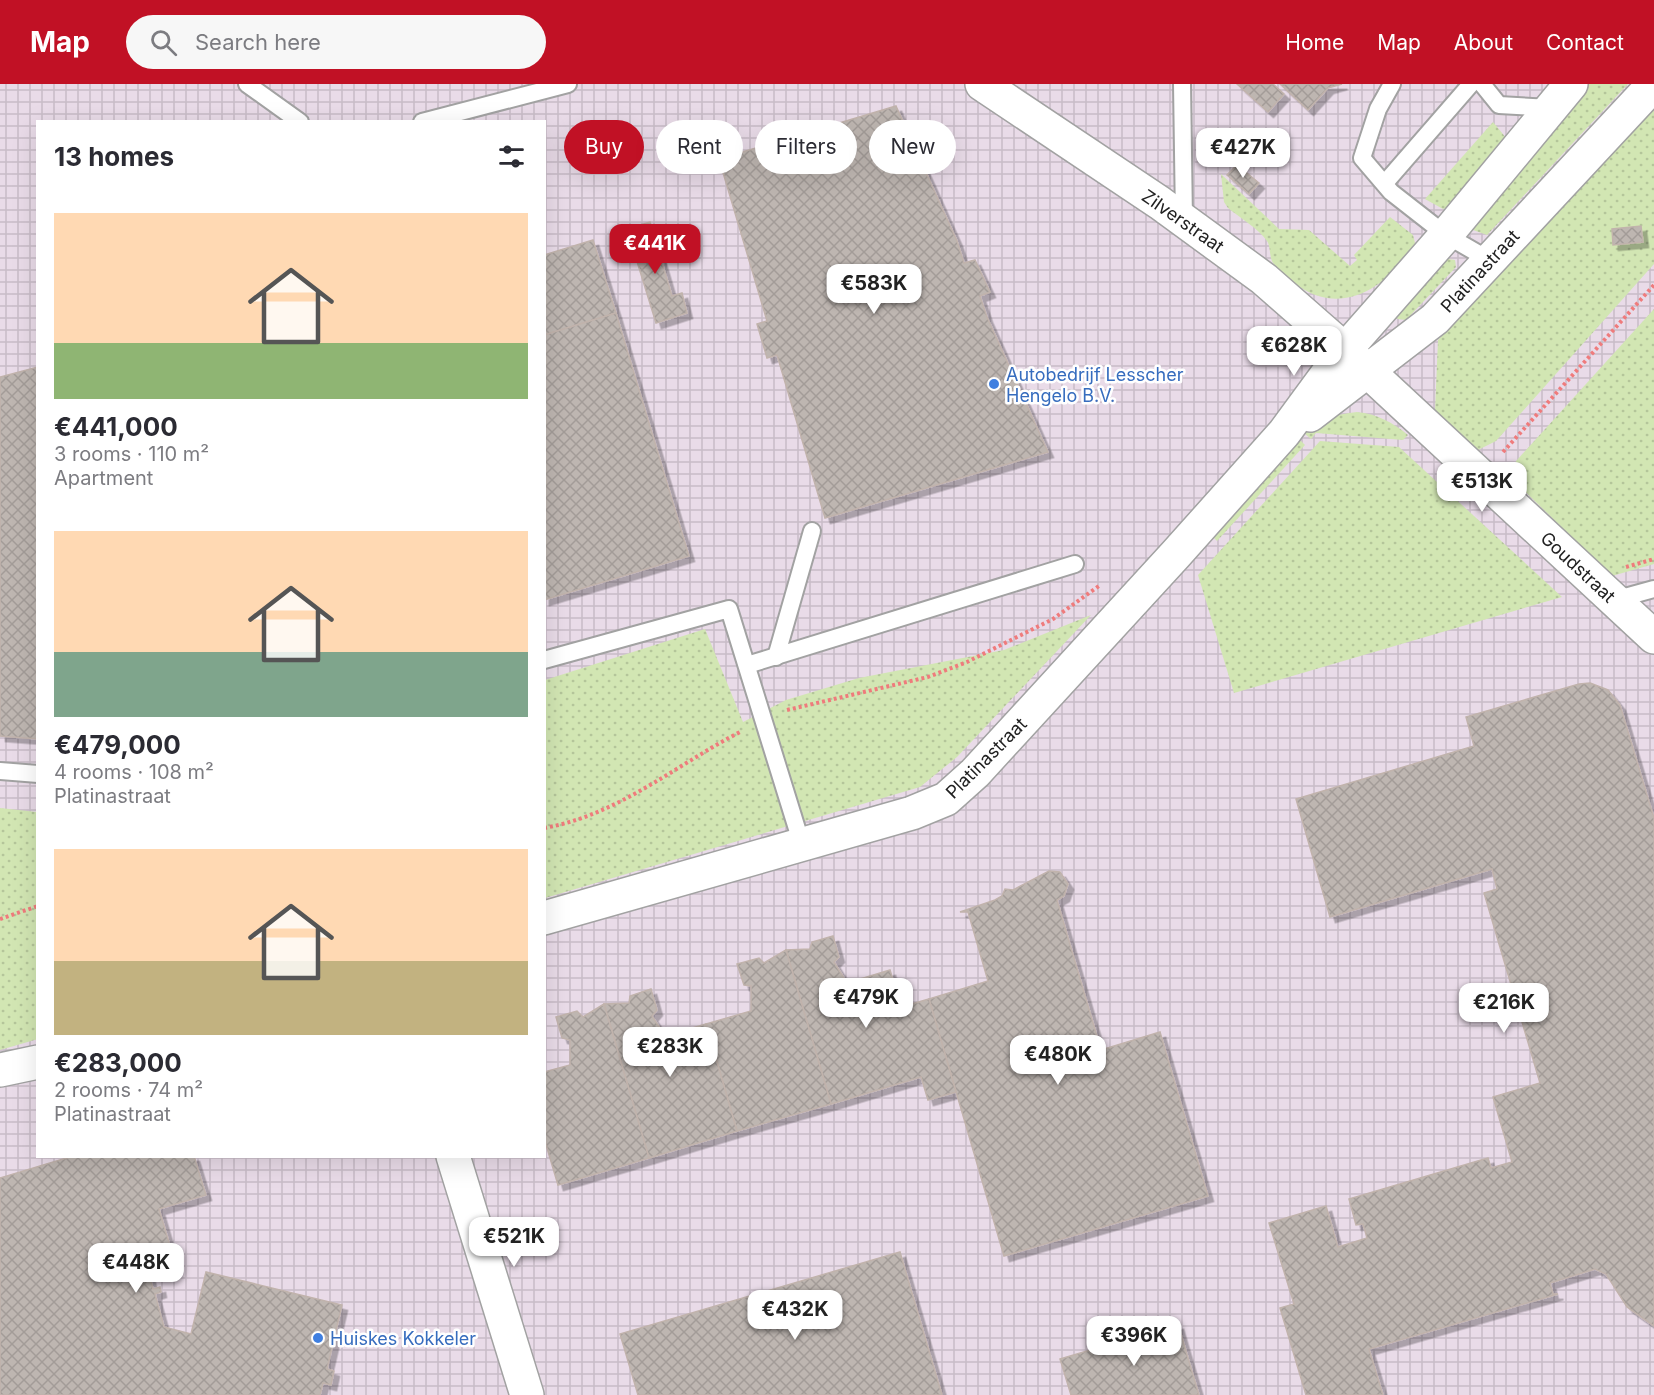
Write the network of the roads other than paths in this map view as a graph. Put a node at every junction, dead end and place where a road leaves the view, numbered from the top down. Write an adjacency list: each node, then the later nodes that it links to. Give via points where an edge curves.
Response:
1 (247, 84): 10 (lane)
2 (568, 84): 11 (lane)
3 (981, 84): 13 (street, Zilverstraat)
4 (1182, 84): 13 (lane)
5 (1392, 84): 12 (lane, via 1378,109 1362,158)
6 (1471, 84): 12 (lane)
7 (1482, 84): 9 (lane, via 1499,105)
8 (1654, 84): 15 (street, Platinastraat)
9 (1561, 96): 14 (street, Platinastraat)
10 (297, 120)
11 (430, 120)
12 (1384, 183): 14 (lane)
13 (1184, 221): 16 (street, Zilverstraat, via 1264,279)
14 (1446, 235): 15 (lane); 16 (street, Platinastraat)
15 (1491, 261): 17 (street, Platinastraat, via 1435,320)
16 (1345, 350): 17 (street, Goudstraat); 18 (street, Platinastraat)
17 (1368, 372): 18 (street, Platinastraat); 22 (street, Goudstraat)
18 (1284, 433): 29 (street, Platinastraat, via 1039,705 946,799)
19 (812, 531): 24 (lane)
20 (1075, 564): 24 (lane)
21 (1654, 588): 22 (lane)
22 (1614, 600): 23 (street, Goudstraat)
23 (1654, 637)
24 (776, 657): 26 (lane)
25 (546, 659): 26 (lane, via 729,609)
26 (747, 665): 29 (lane)
27 (0, 771): 28 (lane)
28 (36, 774)
29 (802, 846): 30 (street, Platinastraat)
30 (546, 917)
31 (36, 1062): 32 (street)
32 (0, 1070)
33 (454, 1158): 34 (street)
34 (527, 1395)

